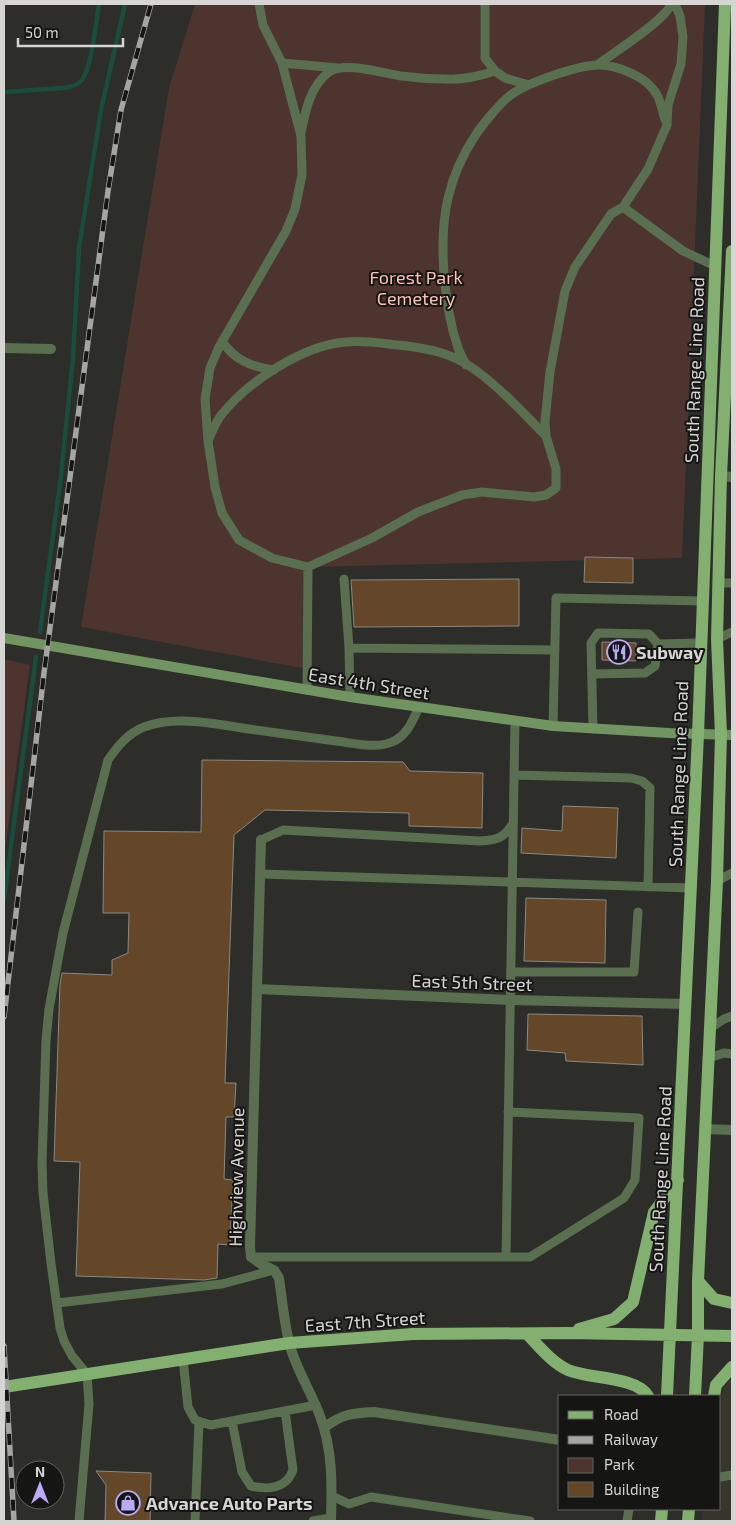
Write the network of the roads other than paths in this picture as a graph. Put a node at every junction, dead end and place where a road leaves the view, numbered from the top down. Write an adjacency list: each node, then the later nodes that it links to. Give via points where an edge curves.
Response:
1 (258, 4): 6 (lane, via 263,25)
2 (485, 4): 9 (lane, via 485,58)
3 (671, 4): 7 (lane, via 660,18)
4 (675, 4): 11 (lane, via 683,37 682,55 668,106)
5 (725, 4): 15 (main road, South Range Line Road)
6 (282, 62): 8 (lane); 12 (lane)
7 (597, 65): 10 (lane); 11 (lane, via 633,73 648,84 658,94)
8 (340, 68): 9 (lane, via 447,79 469,78); 12 (lane, via 330,72 314,91)
9 (495, 71): 10 (lane, via 505,78)
10 (530, 85): 20 (lane, via 507,97 476,135 455,174 448,198 444,241 446,289 458,349)
11 (667, 125): 13 (lane, via 648,169)
12 (301, 136): 17 (lane, via 302,175 295,209 286,231)
13 (623, 207): 15 (lane, via 683,251); 22 (lane, via 611,214 575,267 565,291 550,372 544,421)
14 (732, 251): 16 (main road, South Range Line Road)
15 (715, 266): 29 (main road, South Range Line Road)
16 (730, 334): 24 (main road, South Range Line Road)
17 (222, 341): 21 (lane, via 241,360); 23 (lane, via 210,368 205,399)
18 (4, 348): 19 (street)
19 (51, 349)
20 (466, 365): 21 (lane, via 431,349 344,342 310,350); 22 (lane)
21 (274, 370): 23 (lane, via 238,396 220,416)
22 (546, 436): 25 (lane, via 556,469 556,488 546,495 534,497 482,492 462,495 418,512 372,538)
23 (208, 441): 25 (lane, via 214,487 222,513 239,540 272,558)
24 (727, 476): 27 (main road, South Range Line Road)
25 (308, 567): 38 (lane)
26 (344, 579): 35 (lane)
27 (718, 582): 28 (lane); 32 (main road, South Range Line Road)
28 (732, 583)
29 (703, 601): 33 (main road, South Range Line Road); 36 (lane, via 556,598)
30 (732, 632): 32 (lane)
31 (4, 638): 38 (street, East 4th Street)
32 (716, 639): 45 (main road, South Range Line Road)
33 (701, 643): 34 (lane); 44 (main road, South Range Line Road)
34 (658, 644): 37 (lane, via 655,666 645,672); 37 (lane, via 649,634 598,633 591,643)
35 (349, 648): 36 (lane); 39 (lane)
36 (555, 650): 42 (lane)
37 (592, 674): 43 (lane)
38 (307, 690): 39 (street, East 4th Street)
39 (350, 697): 40 (street, East 4th Street)
40 (419, 707): 41 (street, East 4th Street); 72 (lane, via 404,734 384,745 177,722 142,728 117,746 108,760 63,933 46,1040 42,1163)
41 (515, 721): 42 (street, East 4th Street); 46 (lane)
42 (553, 726): 43 (street, East 4th Street)
43 (593, 729): 44 (street, East 4th Street)
44 (698, 735): 45 (street, East 4th Street); 54 (main road, South Range Line Road)
45 (727, 735): 51 (main road, South Range Line Road)
46 (514, 774): 47 (lane); 53 (lane, via 642,781 650,788)
47 (514, 823): 48 (lane, via 507,834 486,841 283,830); 52 (lane)
48 (261, 840): 50 (street, Highview Avenue)
49 (732, 873): 51 (lane)
50 (260, 874): 52 (lane); 57 (street, Highview Avenue)
51 (716, 881): 61 (main road, South Range Line Road)
52 (512, 883): 53 (lane); 56 (lane)
53 (648, 887): 54 (lane)
54 (691, 888): 59 (main road, South Range Line Road)
55 (638, 912): 56 (lane, via 634,972)
56 (511, 972): 58 (lane)
57 (257, 989): 58 (street, East 5th Street); 69 (street, Highview Avenue)
58 (510, 1000): 59 (street, East 5th Street); 64 (lane)
59 (686, 1004): 67 (main road, South Range Line Road)
60 (732, 1016): 61 (lane)
61 (709, 1029): 63 (main road, South Range Line Road)
62 (732, 1054): 63 (lane)
63 (708, 1058): 65 (main road, South Range Line Road)
64 (508, 1112): 68 (lane); 68 (lane, via 639,1118 635,1180 624,1198 530,1257)
65 (704, 1129): 66 (street); 71 (main road, South Range Line Road)
66 (732, 1130)
67 (678, 1180): 74 (main road, via 654,1212 633,1302 614,1319); 76 (main road, South Range Line Road)
68 (506, 1256): 69 (lane)
69 (251, 1257): 70 (street, Highview Avenue)
70 (274, 1270): 72 (lane, via 222,1284); 79 (street, via 279,1278)
71 (698, 1281): 73 (main road, via 714,1299); 77 (main road, South Range Line Road)
72 (57, 1303): 82 (lane, via 64,1341)
73 (732, 1303)
74 (567, 1332): 75 (main road, East 7th Street); 76 (main road, East 7th Street)
75 (527, 1334): 79 (main road, East 7th Street, via 413,1334); 84 (main road, via 557,1364 569,1371 629,1383)
76 (670, 1334): 77 (main road, East 7th Street); 85 (main road, South Range Line Road)
77 (698, 1335): 78 (main road, East 7th Street); 86 (main road, South Range Line Road)
78 (732, 1336)
79 (289, 1343): 80 (main road, East 7th Street); 88 (street)
80 (183, 1359): 82 (main road, East 7th Street); 90 (lane, via 188,1407 195,1420)
81 (732, 1367): 87 (main road, via 716,1385)
82 (87, 1374): 83 (main road, East 7th Street); 96 (lane, via 89,1404)
83 (4, 1387)
84 (648, 1395)
85 (667, 1395)
86 (695, 1395)
87 (714, 1395)
88 (316, 1405): 89 (lane); 92 (street)
89 (285, 1411): 91 (lane); 91 (lane, via 293,1470 290,1479 273,1487 251,1486 242,1472)
90 (199, 1421): 91 (lane, via 211,1426); 97 (lane)
91 (232, 1421)
92 (324, 1428): 93 (street, via 335,1418 353,1412 374,1412); 94 (street, via 330,1455)
93 (558, 1440)
94 (332, 1496): 95 (street); 99 (lane, via 349,1504 371,1497)
95 (331, 1520): 98 (lane)
96 (79, 1521)
97 (196, 1521)
98 (313, 1521)
99 (530, 1521)

